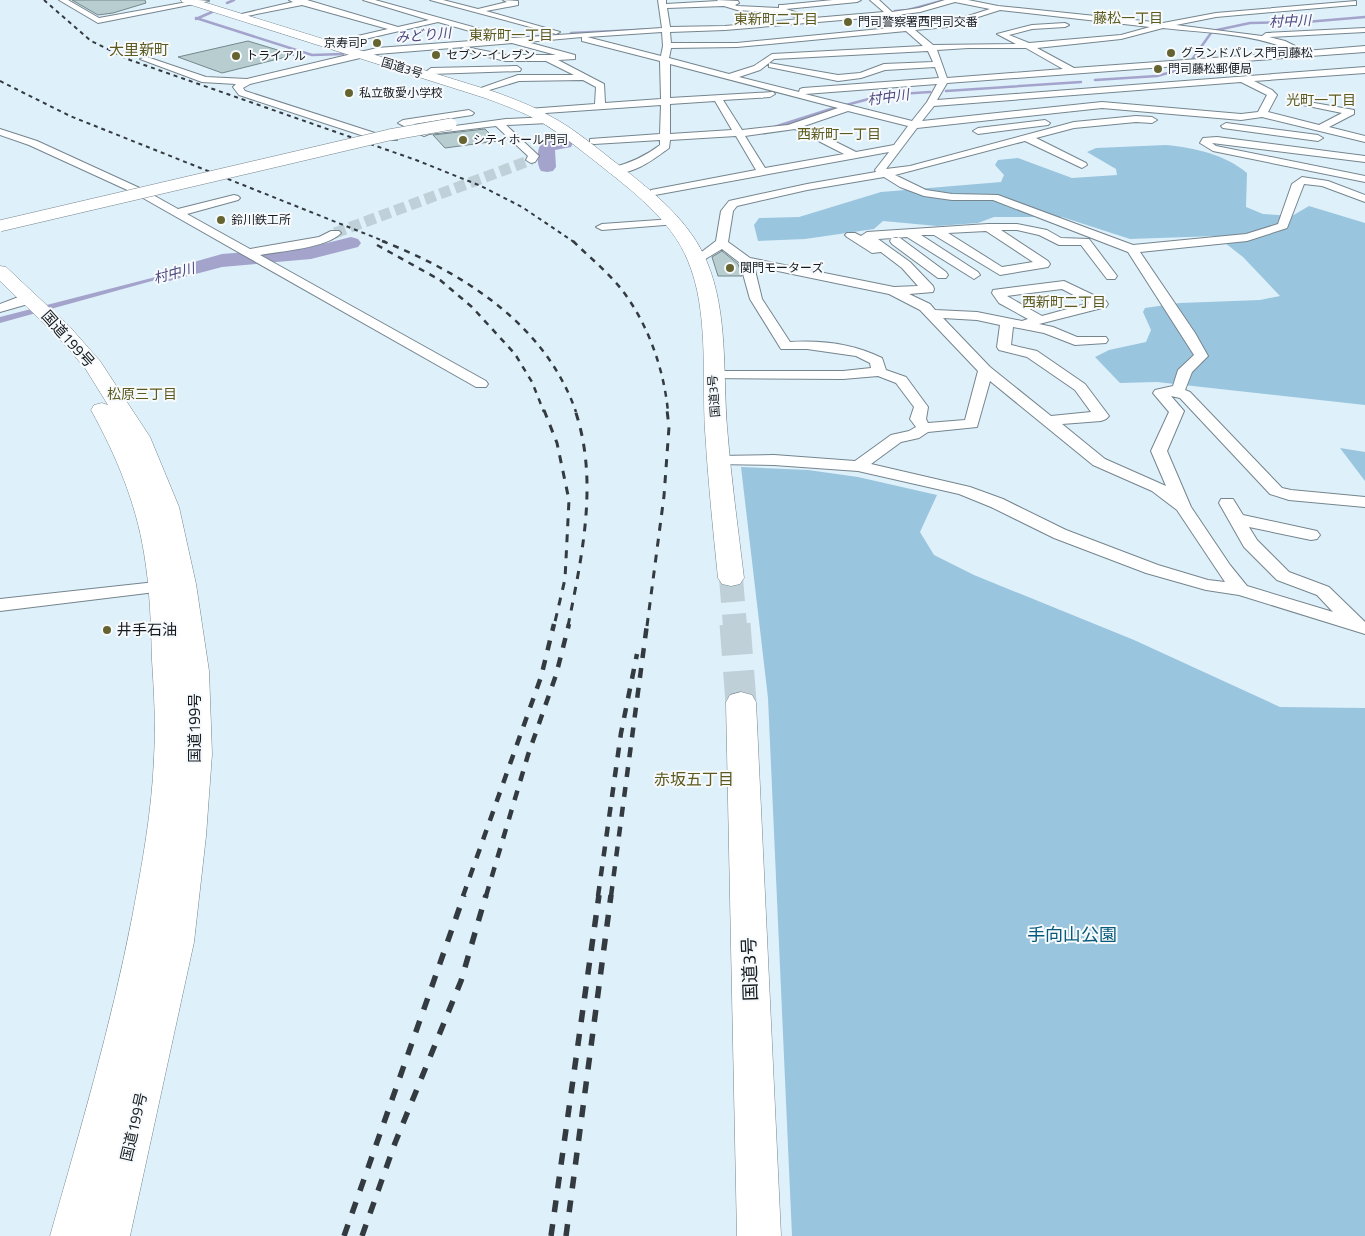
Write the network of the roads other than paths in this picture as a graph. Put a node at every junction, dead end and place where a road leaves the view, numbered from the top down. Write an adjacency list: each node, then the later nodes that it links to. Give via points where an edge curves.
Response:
1 (63, 0): 13 (street, via 98,21)
2 (293, 0): 17 (street)
3 (317, 0): 17 (street)
4 (367, 0): 24 (street)
5 (434, 0): 21 (street)
6 (525, 0): 14 (street)
7 (858, 0): 20 (street)
8 (874, 0): 22 (street)
9 (940, 0): 22 (street)
10 (955, 0): 19 (street); 22 (street, via 920,10)
11 (1022, 0): 19 (street)
12 (1343, 0): 26 (street, via 1356,4 1216,15)
13 (197, 1): 23 (highway, 国道3号)
14 (511, 1): 21 (street)
15 (758, 1): 16 (street)
16 (723, 2): 18 (street); 20 (street)
17 (303, 3): 23 (street); 27 (street)
18 (663, 3): 28 (street)
19 (998, 8): 26 (street); 29 (street, via 947,25)
20 (751, 9): 25 (street, via 785,11)
21 (477, 11): 24 (street); 31 (street)
22 (890, 12): 25 (street); 29 (street)
23 (241, 15): 35 (highway, 国道3号); 41 (highway, 国道3号)
24 (440, 20): 27 (street); 34 (street)
25 (805, 20): 28 (street, via 725,28); 32 (street)
26 (1164, 26): 33 (street); 37 (street, via 1121,37)
27 (398, 29): 35 (street)
28 (666, 29): 31 (street); 38 (street)
29 (908, 29): 32 (street); 39 (street)
30 (1365, 30): 33 (street)
31 (569, 35): 34 (street); 45 (street)
32 (832, 36): 38 (street, via 736,45); 46 (street, via 838,39 836,43)
33 (1250, 36): 42 (street, via 1282,43)
34 (508, 39): 36 (street); 43 (street, via 572,57)
35 (339, 43): 41 (highway, 国道3号)
36 (451, 45): 41 (street); 43 (street, via 506,58)
37 (1025, 45): 37 (street, via 1001,34 1041,26 1066,25 1073,31); 39 (street); 53 (street)
38 (667, 46): 45 (street)
39 (932, 49): 46 (street); 48 (street)
40 (1365, 50): 42 (street)
41 (365, 54): 55 (highway, 国道3号); 63 (street); 79 (highway, 国道3号)
42 (1307, 54): 47 (street); 56 (street)
43 (548, 58): 49 (street)
44 (144, 59): 63 (street, via 205,80)
45 (664, 60): 57 (street); 69 (street)
46 (769, 60): 48 (street, via 838,78 884,67); 57 (street, via 757,68)
47 (1201, 61): 53 (street); 60 (street)
48 (937, 64): 61 (street)
49 (563, 67): 50 (street); 52 (street); 59 (street)
50 (584, 67)
51 (526, 68): 55 (street)
52 (544, 68)
53 (1072, 70): 58 (street); 65 (street)
54 (1365, 70): 56 (street)
55 (431, 71): 64 (highway, 国道3号)
56 (1345, 71): 60 (street); 62 (street)
57 (730, 77): 66 (street)
58 (983, 77): 61 (street); 68 (street)
59 (586, 78): 64 (street, via 518,78); 73 (street, via 601,86)
60 (1243, 79): 65 (street); 80 (street, via 1272,95)
61 (944, 80): 66 (street); 70 (street)
62 (1365, 80)
63 (247, 82): 89 (street, via 238,87 242,92 377,137 391,139)
64 (486, 88): 79 (highway, 国道3号)
65 (1102, 90): 68 (street); 74 (street)
66 (785, 93): 67 (street); 72 (street)
67 (717, 97): 69 (street); 87 (street)
68 (1013, 97): 70 (street); 77 (street)
69 (666, 101): 73 (street); 90 (street)
70 (931, 103): 83 (street)
71 (1306, 103): 85 (street, via 1350,112)
72 (835, 105): 75 (street); 87 (street, via 781,123)
73 (600, 106): 79 (street)
74 (1127, 107): 77 (street, via 1102,105); 80 (street, via 1241,117)
75 (847, 108): 83 (street); 84 (street)
76 (499, 111): 79 (street)
77 (1034, 111): 81 (street); 81 (street, via 1051,121 977,131)
78 (482, 112): 89 (street, via 403,123)
79 (538, 113): 82 (street, via 524,120); 93 (highway, 国道3号); 100 (highway, 国道3号); 108 (street, via 440,121 391,130); 110 (street, bridge, via 389,135)
80 (1262, 114): 85 (street)
81 (959, 120): 83 (street)
82 (499, 124): 89 (street); 98 (street, via 534,156)
83 (914, 125): 94 (street)
84 (796, 126): 87 (street); 96 (street)
85 (1320, 128): 92 (street)
86 (0, 132): 107 (street, via 140,192)
87 (738, 132): 90 (street); 101 (street)
88 (1365, 132): 92 (street)
89 (424, 133)
90 (665, 136): 93 (street); 100 (street, via 665,146 645,161)
91 (1025, 138): 95 (street, via 1074,125 1136,119 1190,121 1318,138); 99 (street); 102 (street)
92 (1360, 138)
93 (591, 139): 100 (highway, 国道3号)
94 (898, 147): 96 (street); 102 (street, via 880,170)
95 (1365, 151)
96 (854, 155): 101 (street)
97 (1365, 159): 103 (street, via 1217,140 1204,143 1213,148)
98 (531, 160)
99 (1082, 166)
100 (621, 169): 104 (highway, 国道3号); 109 (highway, 国道3号)
101 (762, 172): 104 (street)
102 (888, 174): 118 (street, via 807,186 733,203 727,211); 119 (street, via 924,193 952,198 994,198)
103 (1365, 179)
104 (655, 192): 109 (highway, 国道3号, via 670,209)
105 (234, 198): 107 (street)
106 (1365, 199): 119 (street, via 1324,183 1302,180 1297,184 1283,226 1247,236)
107 (176, 213): 120 (street)
108 (0, 221)
109 (673, 222): 111 (street); 121 (highway, 国道3号)
110 (0, 226)
111 (602, 227)
112 (988, 227): 113 (street); 113 (street, via 1044,264 1000,271); 127 (street, via 1017,227 1043,232 1059,241 1085,242)
113 (936, 231): 115 (street)
114 (335, 233): 120 (street, via 322,240)
115 (909, 233): 116 (street); 126 (street)
116 (887, 234): 124 (street, via 867,236); 125 (street)
117 (851, 235): 124 (street)
118 (722, 243): 121 (street); 122 (street)
119 (1132, 249): 138 (street, via 1201,356 1185,370 1179,388)
120 (249, 254): 137 (street)
121 (697, 260): 136 (highway, 国道3号, via 708,302)
122 (746, 261): 128 (street); 135 (street, via 756,300 786,346 808,345 859,352 877,361)
123 (0, 271): 129 (highway, 国道199号)
124 (912, 271): 128 (street, via 928,289)
125 (942, 275)
126 (974, 275)
127 (1111, 276)
128 (893, 291): 130 (street)
129 (19, 305): 149 (highway, 国道199号, via 79,369 120,443 156,550)
130 (931, 314): 132 (street, via 977,316); 134 (street)
131 (1040, 320): 132 (street, via 1033,316 1026,312 1004,300 998,293 1064,285 1101,304 1048,318 1039,320 1030,322)
132 (1014, 323): 133 (street, via 1048,330 1075,341); 139 (street, via 1004,347 1032,354 1080,388 1102,416)
133 (1100, 340)
134 (985, 370): 139 (street); 140 (street, via 972,424)
135 (879, 372): 136 (street); 140 (street, via 901,380 921,407 918,419)
136 (712, 376): 141 (highway, 国道3号)
137 (481, 384)
138 (1174, 391): 143 (street, via 1185,396 1276,491); 145 (street, via 1160,392 1177,410 1160,450)
139 (1048, 421): 145 (street, via 1099,462 1158,488)
140 (924, 428): 142 (street, via 914,435 896,438)
141 (719, 461): 142 (street, via 774,460); 148 (highway, 国道3号)
142 (858, 466): 150 (street, via 964,490 1060,534 1152,569 1206,585)
143 (1365, 502)
144 (1227, 503): 146 (street)
145 (1183, 507): 150 (street)
146 (1236, 519): 147 (street); 152 (street, via 1250,543 1283,576 1322,591)
147 (1311, 535)
148 (731, 578)
149 (172, 586): 151 (street); 154 (highway, 国道199号, via 168,697 170,772 162,845 147,942); 155 (highway, 国道199号, via 195,671 196,754 190,836 176,942)
150 (1241, 590): 152 (street)
151 (2, 610)
152 (1358, 620)
153 (740, 702): 156 (highway, 国道3号)
154 (72, 1236)
155 (108, 1236)
156 (760, 1236)

